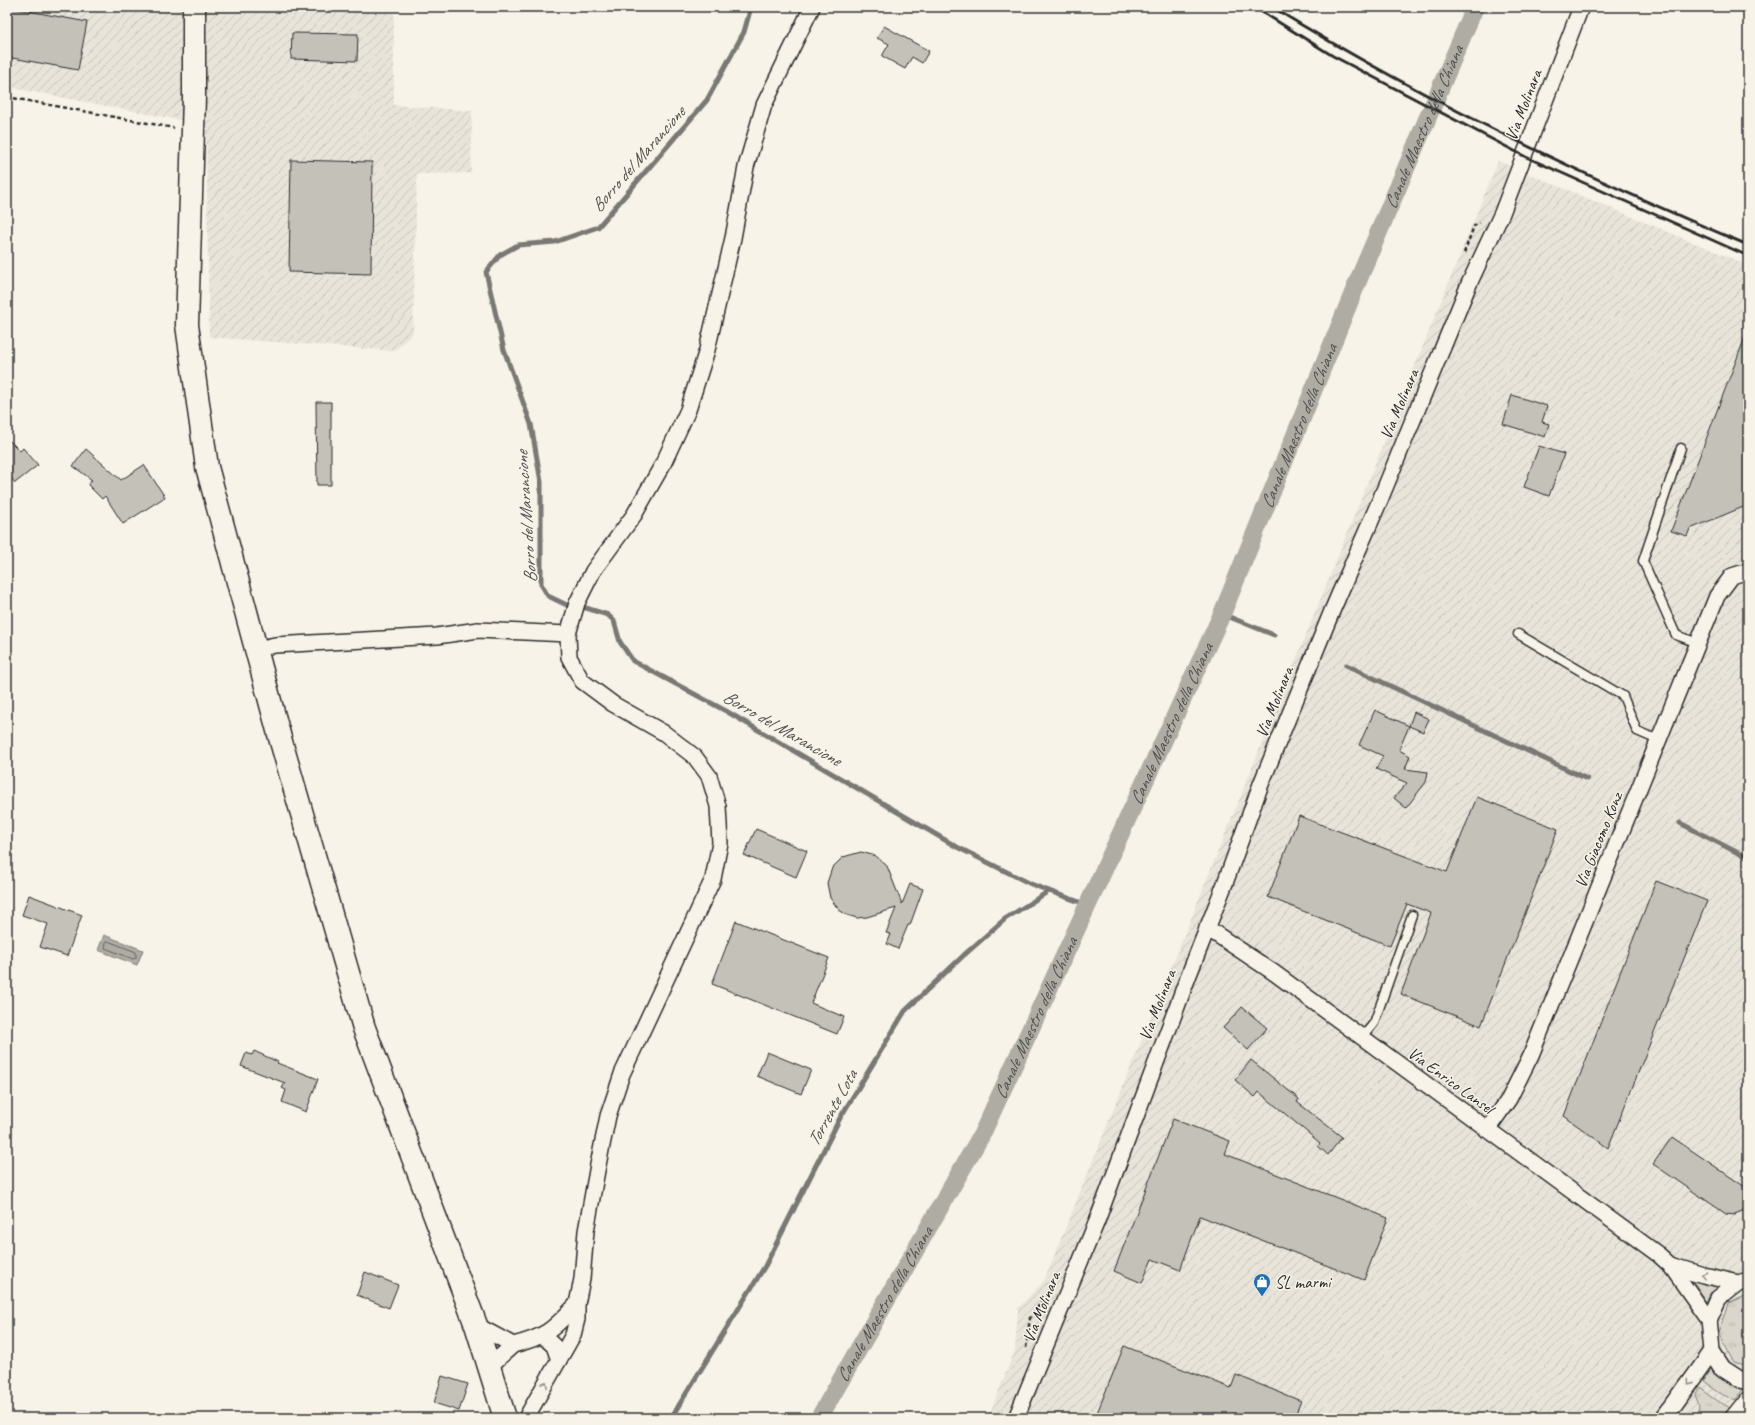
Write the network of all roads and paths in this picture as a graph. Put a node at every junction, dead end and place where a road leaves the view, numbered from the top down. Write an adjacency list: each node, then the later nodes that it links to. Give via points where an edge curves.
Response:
1 (194, 7): 5 (main road)
2 (812, 7): 8 (street, via 764,105 746,167 708,350 688,410 663,464 634,515 593,571 577,603)
3 (1581, 7): 14 (street, Via Molinara, via 1502,213 1469,284 1332,611 1261,784)
4 (7, 97): 5 (path)
5 (193, 131): 11 (main road, via 188,325 206,467)
6 (1681, 448): 10 (lane, via 1643,561 1676,635)
7 (1748, 571): 10 (street, Via Giacomo Konz, via 1732,576 1717,596)
8 (568, 634): 11 (street, via 478,630 437,636 275,645); 19 (street, via 569,657 582,681 613,704 664,733 695,757 709,776 718,806 720,844 712,879 622,1074 608,1116 586,1231)
9 (1518, 634): 12 (lane, via 1623,696 1637,731)
10 (1698, 643): 12 (street, Via Giacomo Konz)
11 (257, 649): 21 (main road, via 280,738 364,1028)
12 (1658, 740): 16 (street, Via Giacomo Konz, via 1531,1055 1509,1098)
13 (1412, 915): 15 (lane, via 1374,1022)
14 (1207, 928): 15 (street, Via Enrico Lansel, via 1273,972); 31 (street, Via Molinara, via 1097,1221)
15 (1362, 1038): 16 (street, Via Enrico Lansel)
16 (1487, 1130): 17 (street, Via Enrico Lansel)
17 (1670, 1265): 18 (street, Via Enrico Lansel, one-way to 17, via 1703,1275); 20 (street, Via Enrico Lansel)
18 (1743, 1282): 20 (street, via 1719,1298)
19 (577, 1304): 22 (street, via 552,1329); 25 (street, via 573,1335)
20 (1709, 1320): 24 (street)
21 (476, 1325): 23 (street); 26 (main road)
22 (542, 1335): 23 (street, via 534,1340); 25 (street, via 554,1346)
23 (513, 1345): 26 (street)
24 (1712, 1351): 27 (street, via 1723,1368 1740,1380); 32 (street, one-way to 32)
25 (559, 1360): 30 (street, one-way to 25)
26 (490, 1366): 29 (main road)
27 (1748, 1381)
28 (1748, 1398): 33 (street)
29 (505, 1418)
30 (526, 1418)
31 (1016, 1418)
32 (1664, 1418)
33 (1732, 1418)

